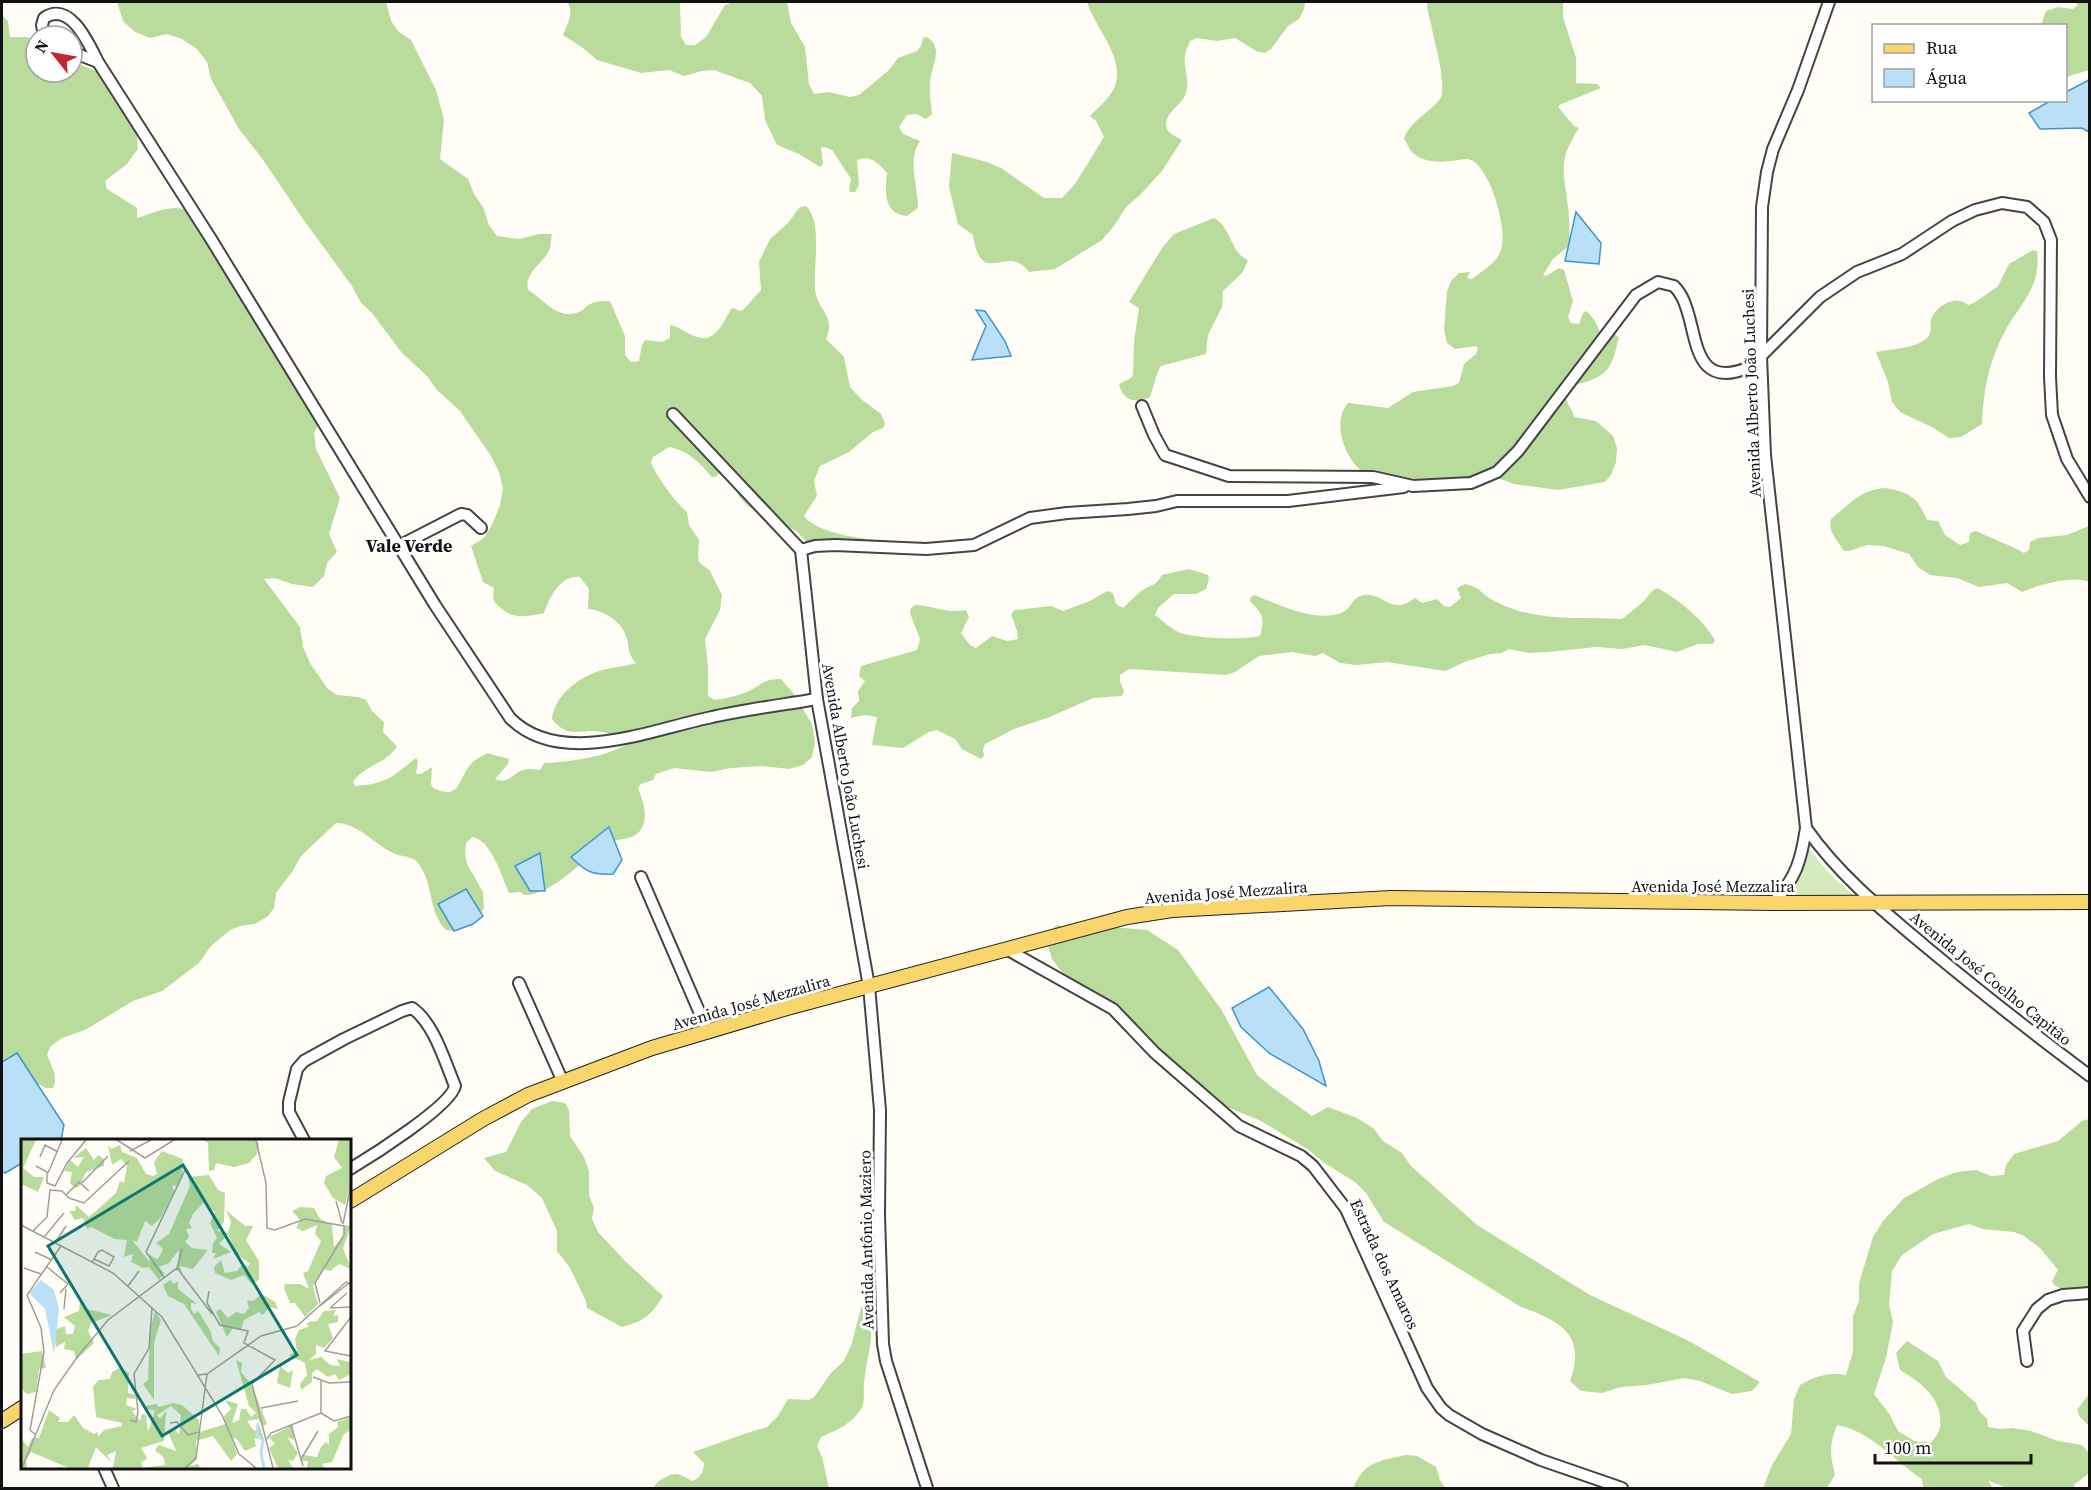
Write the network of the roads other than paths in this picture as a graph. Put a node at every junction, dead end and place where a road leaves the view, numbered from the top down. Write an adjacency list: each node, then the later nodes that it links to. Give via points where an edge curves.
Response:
1 (1829, 2): 7 (street, Avenida Alberto João Luchesi, via 1767,172 1762,207)
2 (42, 24): 3 (street, via 44,18 56,13)
3 (74, 24)
4 (84, 34): 6 (street)
5 (84, 57): 6 (street)
6 (98, 62): 13 (street)
7 (1761, 356): 10 (street, via 1739,372 1714,370 1696,349 1683,298 1674,286 1658,282 1636,295 1518,451 1497,472 1471,483); 11 (street, via 1820,297 1857,273 1902,254 1975,210 2002,203 2027,207 2044,222 2050,240 2052,415 2067,459); 16 (street, Avenida Alberto João Luchesi, via 1765,455)
8 (1142, 406): 10 (street, via 1165,455 1229,476 1372,477)
9 (673, 414): 14 (street)
10 (1413, 486): 14 (street, via 1288,501 1192,500 1067,513 1030,518 974,545 926,549 835,545)
11 (2090, 497)
12 (480, 528): 13 (street, via 461,514)
13 (399, 546): 15 (street, via 510,718 540,737 574,744 617,739 715,716)
14 (801, 550): 15 (street, Avenida Alberto João Luchesi)
15 (817, 699): 23 (street, Avenida Alberto João Luchesi)
16 (1806, 828): 19 (street, via 1797,872); 20 (street, Avenida José Coelho Capitão, via 1833,864)
17 (641, 877): 24 (street)
18 (2090, 902): 20 (main road, Avenida José Mezzalira)
19 (1773, 903): 20 (main road, Avenida José Mezzalira); 21 (main road, Avenida José Mezzalira, via 1391,898 1236,906 1127,917)
20 (1874, 903): 25 (street, Avenida José Coelho Capitão, via 1990,1000)
21 (1008, 950): 23 (main road, Avenida José Mezzalira); 37 (street, Estrada dos Amaros, via 1113,1009 1155,1053 1230,1120 1313,1166 1346,1209 1427,1388 1441,1408 1482,1434 1541,1460)
22 (519, 983): 26 (street)
23 (869, 986): 24 (main road, Avenida José Mezzalira); 36 (street, Avenida Antônio Maziero, via 880,1110 883,1344)
24 (708, 1032): 26 (main road, Avenida José Mezzalira, via 652,1048)
25 (2090, 1076)
26 (563, 1082): 29 (main road, Avenida José Mezzalira, via 483,1119)
27 (303, 1139): 28 (street, via 289,1112 289,1102 297,1070 304,1061 402,1011 412,1008 422,1014 455,1086 454,1093)
28 (351, 1168)
29 (351, 1200)
30 (2090, 1293): 31 (street, via 2063,1295 2037,1309 2023,1331)
31 (2027, 1361)
32 (21, 1409): 33 (main road)
33 (2, 1419)
34 (105, 1469): 35 (street)
35 (113, 1488)
36 (927, 1488)
37 (1622, 1488)

